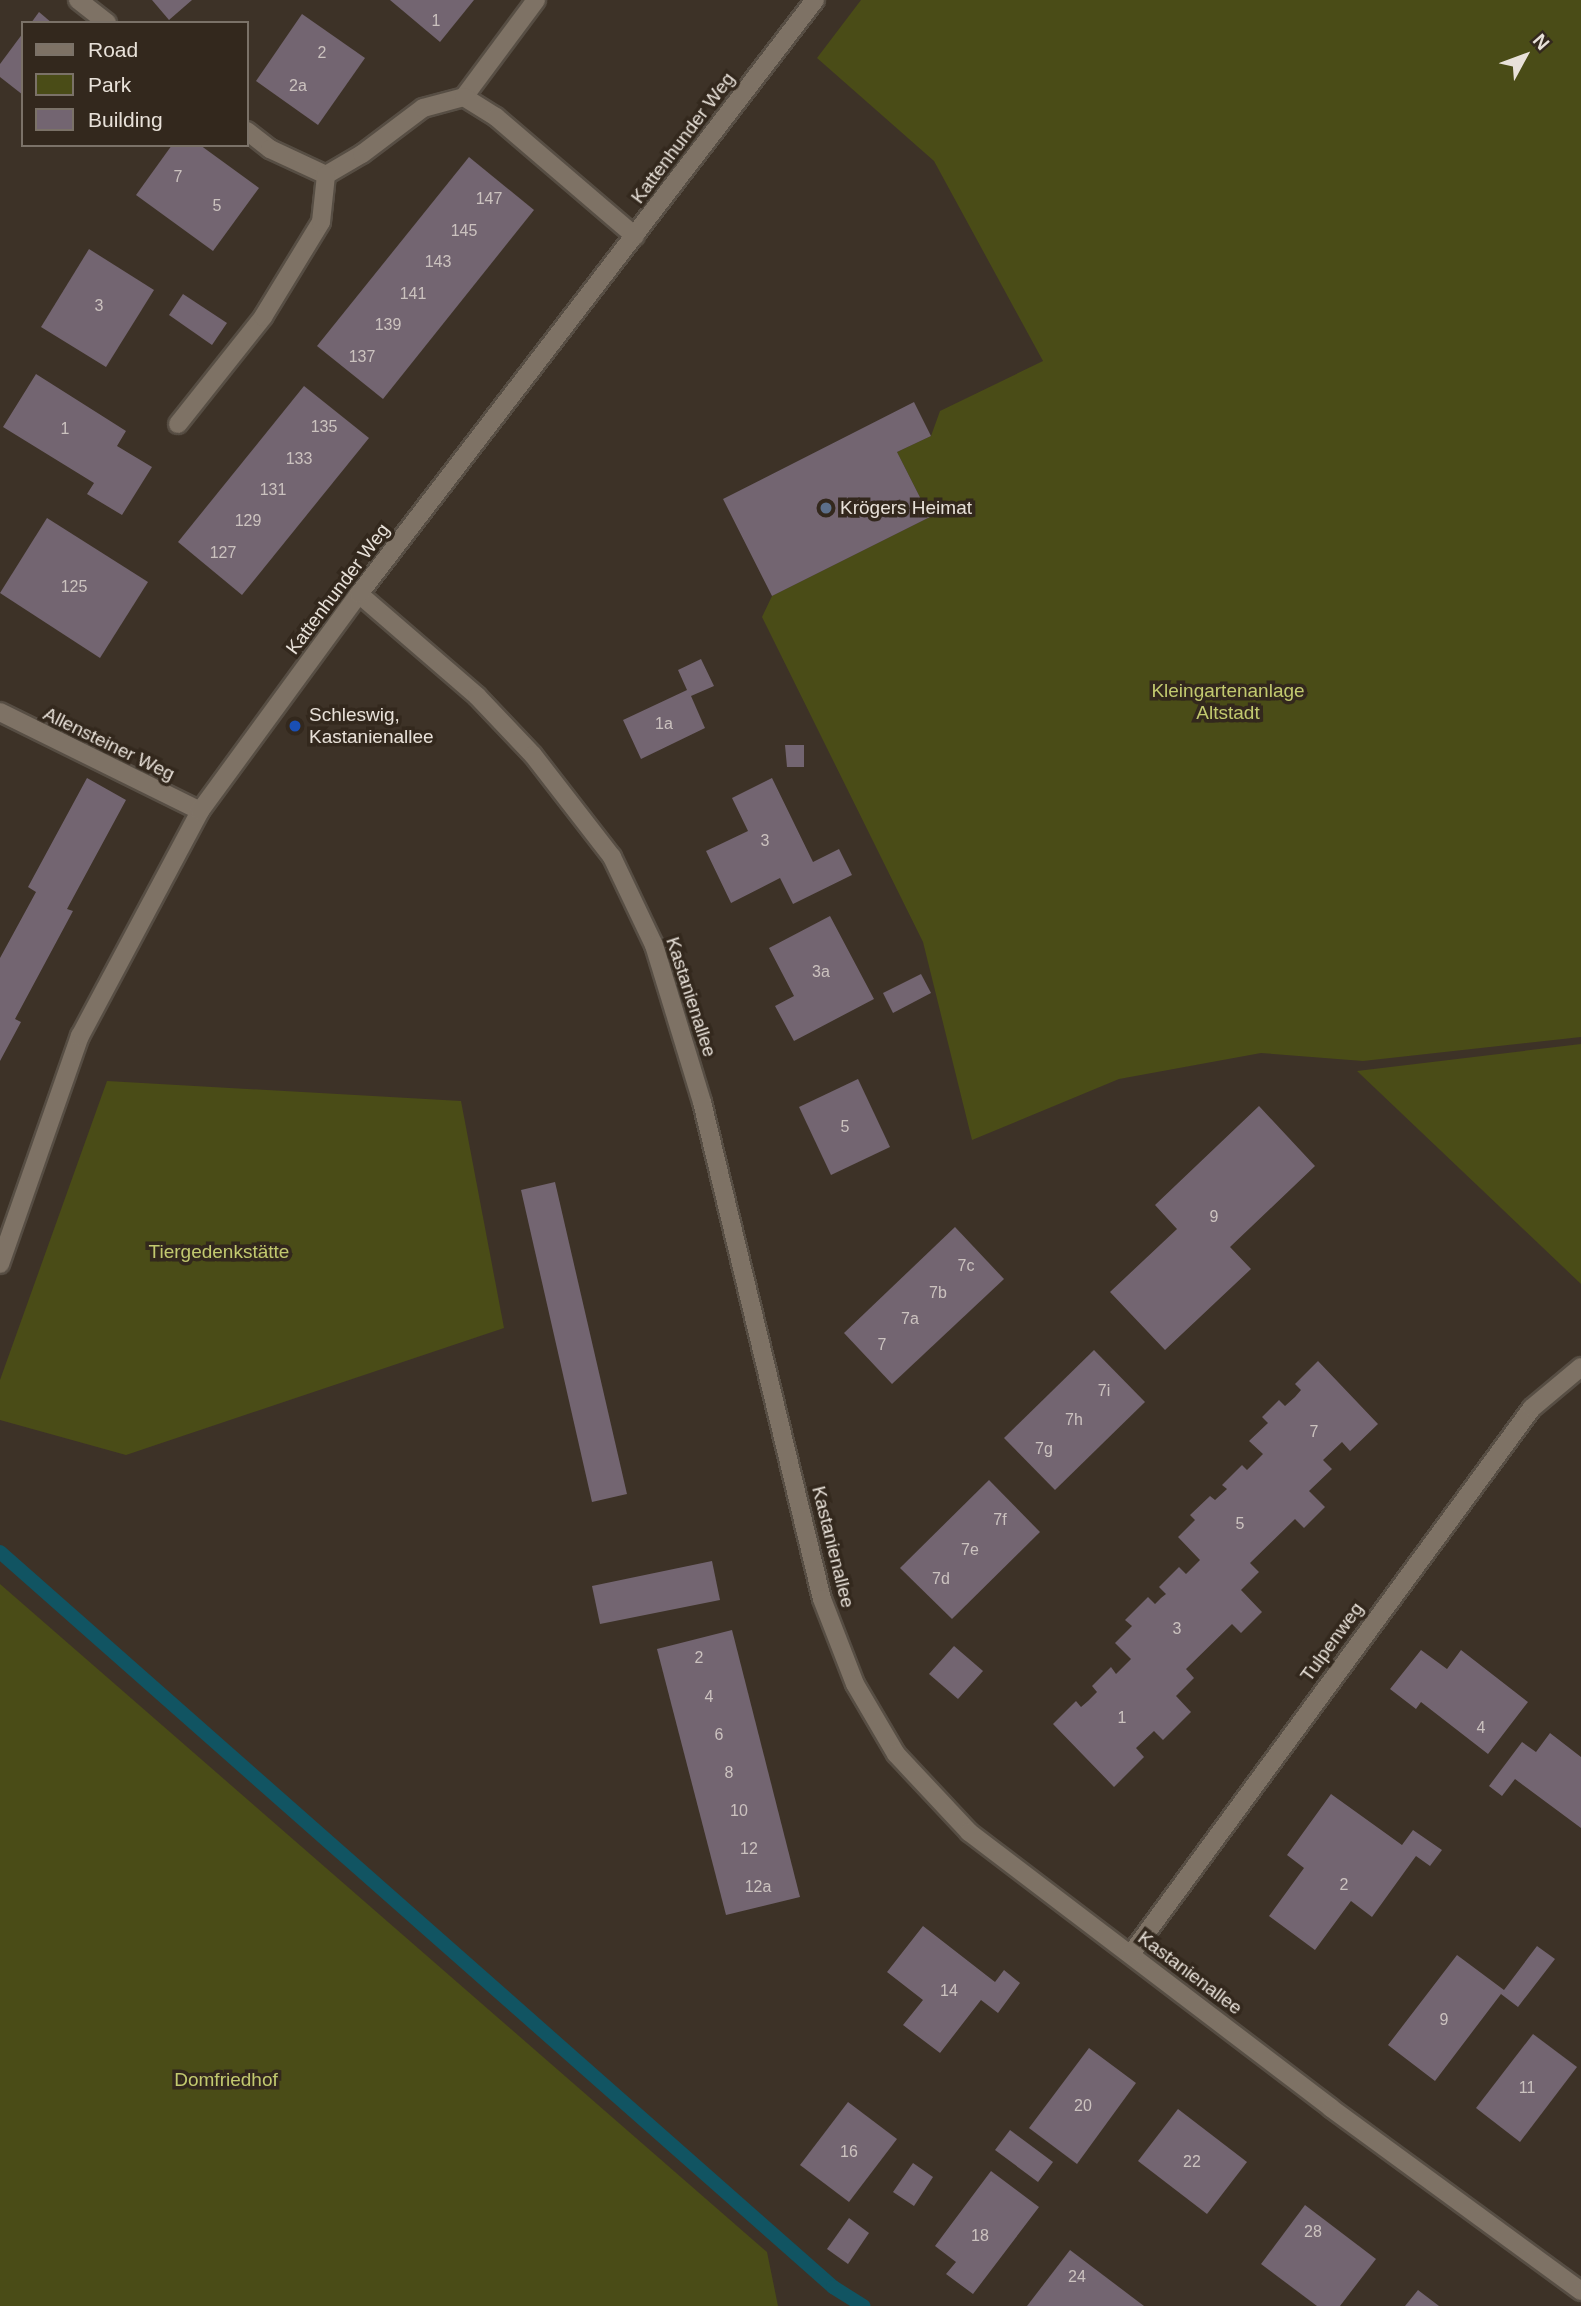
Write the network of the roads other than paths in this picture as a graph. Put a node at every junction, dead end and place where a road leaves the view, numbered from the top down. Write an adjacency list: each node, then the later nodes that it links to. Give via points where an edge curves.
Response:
1 (78, 0): 4 (street)
2 (537, 0): 5 (street)
3 (815, 0): 8 (street, Kattenhunder Weg)
4 (104, 21)
5 (464, 97): 7 (street, via 423,108 362,155); 8 (street, via 496,117)
6 (248, 132): 7 (street, via 270,149)
7 (326, 175): 9 (street, via 321,222 263,317)
8 (635, 236): 10 (street, Kattenhunder Weg)
9 (178, 424)
10 (359, 594): 12 (street, Kattenhunder Weg); 15 (street, Kastanienallee, via 477,696 533,755 612,857 654,945 705,1115 822,1599 855,1684 896,1754 970,1832)
11 (0, 712): 12 (street, Allensteiner Weg)
12 (200, 811): 13 (street, Kattenhunder Weg, via 80,1036)
13 (0, 1264)
14 (1581, 1367): 15 (street, Tulpenweg, via 1524,1419)
15 (1131, 1954): 16 (street, Kastanienallee)
16 (1581, 2291)

